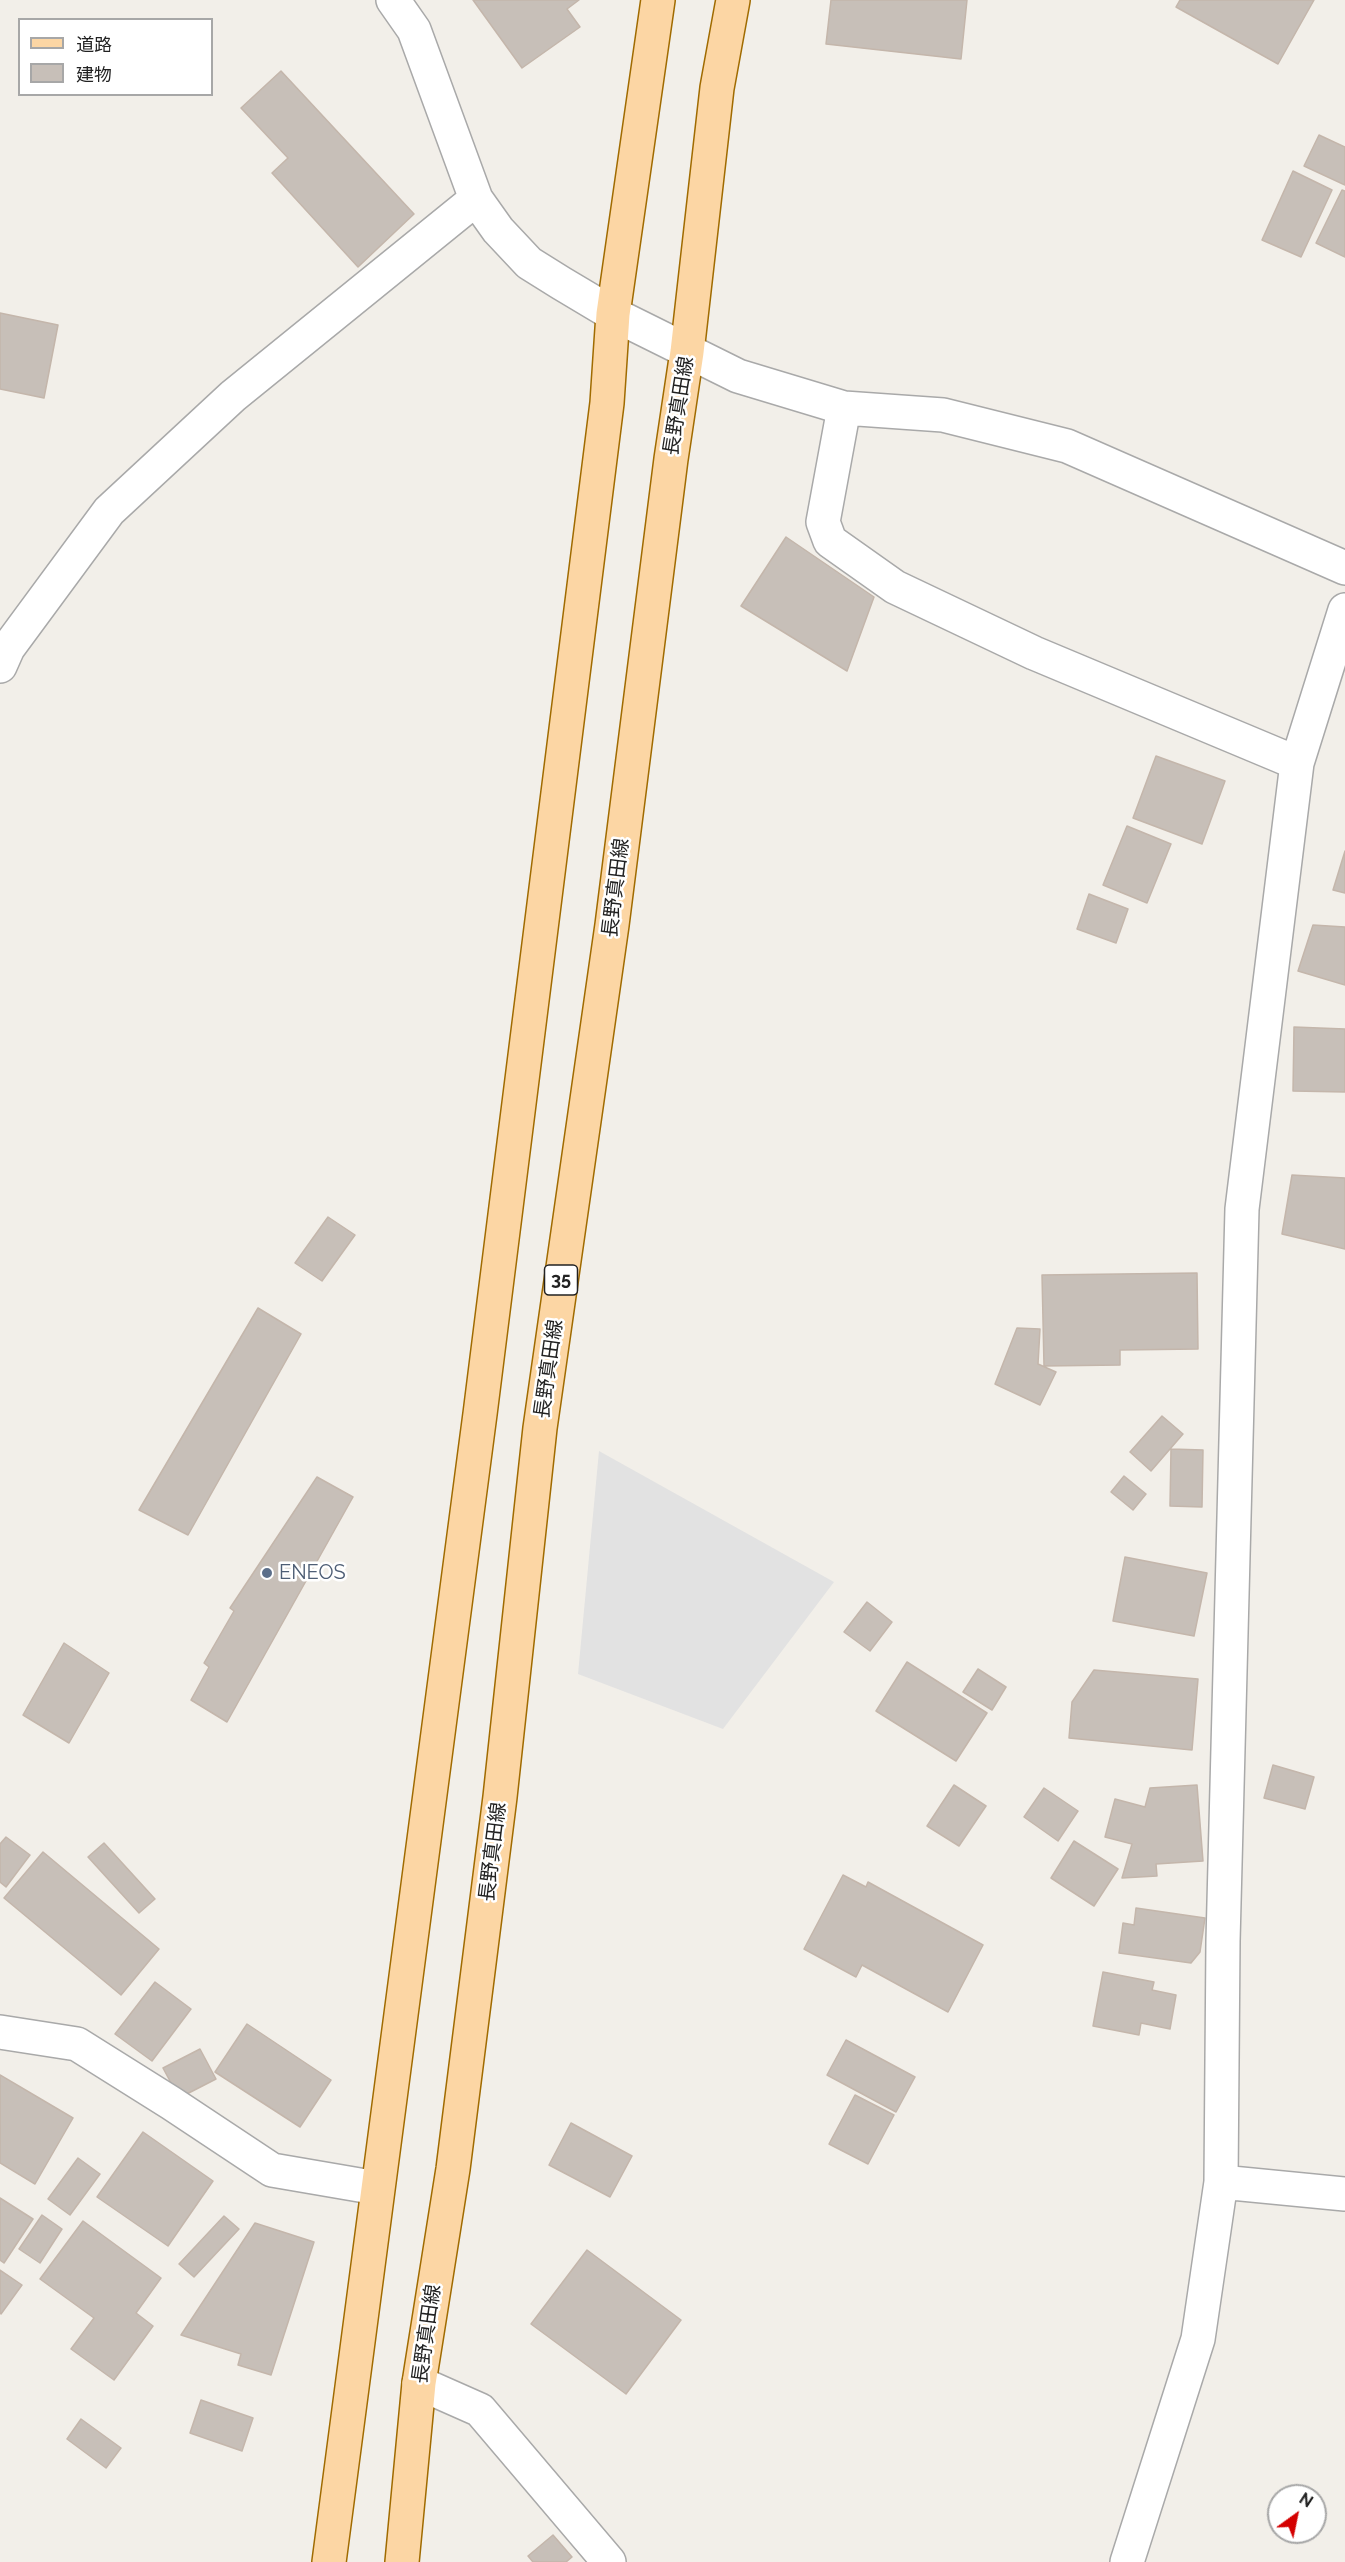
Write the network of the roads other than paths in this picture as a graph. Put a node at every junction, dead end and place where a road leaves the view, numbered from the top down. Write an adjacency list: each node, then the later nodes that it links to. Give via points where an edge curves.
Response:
1 (393, 0): 4 (street, via 414,30)
2 (658, 0): 5 (main road)
3 (733, 0): 6 (main road, 長野真田線 / 35, via 717,88)
4 (476, 199): 5 (street, via 529,263); 10 (street, via 233,396 109,511 8,648)
5 (614, 314): 6 (street); 14 (main road, via 607,403 496,1283)
6 (687, 352): 7 (street, via 738,376); 16 (main road, 長野真田線 / 35, via 612,925 540,1428 500,1797 457,2134)
7 (844, 408): 8 (street, via 943,415 1067,446); 11 (street, via 823,522 830,541 895,587 1035,652)
8 (1345, 568)
9 (1345, 610): 11 (street)
10 (0, 666)
11 (1297, 763): 13 (street, via 1242,1209 1223,1941)
12 (0, 2032): 14 (street, via 77,2044 272,2170)
13 (1221, 2182): 15 (street); 20 (street, via 1198,2339)
14 (377, 2188): 17 (main road)
15 (1345, 2194)
16 (419, 2382): 18 (main road, 長野真田線 / 35); 19 (street, via 480,2410)
17 (329, 2562)
18 (402, 2562)
19 (609, 2562)
20 (1127, 2562)

